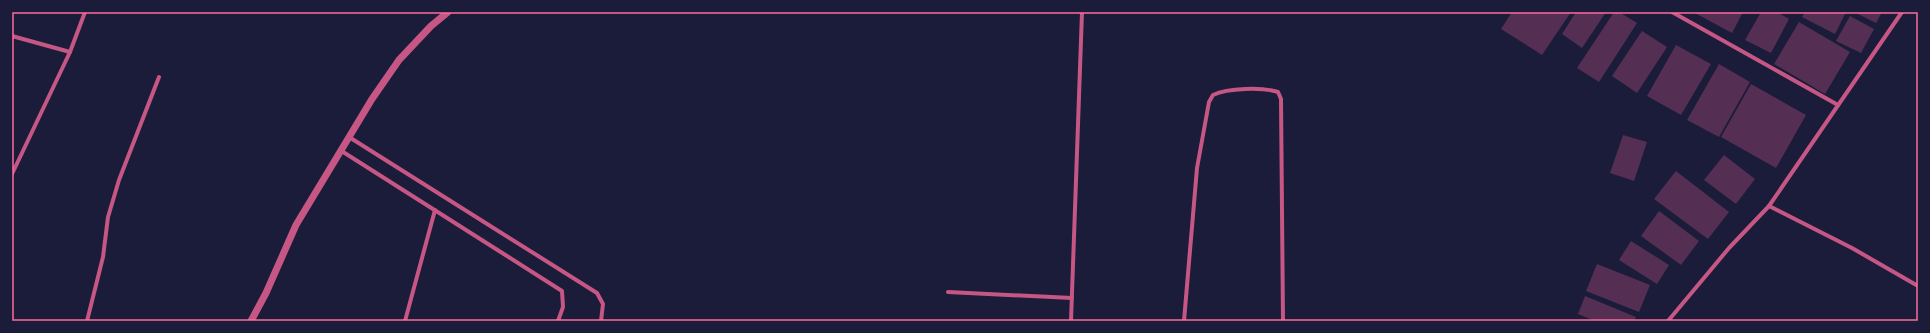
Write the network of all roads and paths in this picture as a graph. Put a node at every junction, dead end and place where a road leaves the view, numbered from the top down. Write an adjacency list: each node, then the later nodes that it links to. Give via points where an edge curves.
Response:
1 (85, 12): 7 (street)
2 (448, 12): 10 (street, via 399,60)
3 (1082, 12): 17 (street)
4 (1672, 12): 9 (street)
5 (1902, 12): 9 (street)
6 (12, 36): 7 (street)
7 (70, 52): 12 (street)
8 (159, 77): 18 (street, via 119,180 108,217 103,257)
9 (1838, 105): 13 (street)
10 (348, 136): 11 (street); 22 (street, via 597,293 603,304)
11 (340, 150): 14 (street); 19 (street, via 296,225)
12 (12, 174)
13 (1769, 206): 15 (street, via 1852,248); 26 (street)
14 (435, 210): 20 (street); 21 (street, via 562,291 563,307)
15 (1918, 286)
16 (948, 292): 17 (street)
17 (1072, 298): 23 (street)
18 (87, 321)
19 (251, 321)
20 (405, 321)
21 (558, 321)
22 (601, 321)
23 (1071, 321)
24 (1184, 321): 25 (street, via 1197,168 1209,102 1213,95 1222,91 1270,90 1278,92 1281,99)
25 (1282, 321)
26 (1668, 321)

